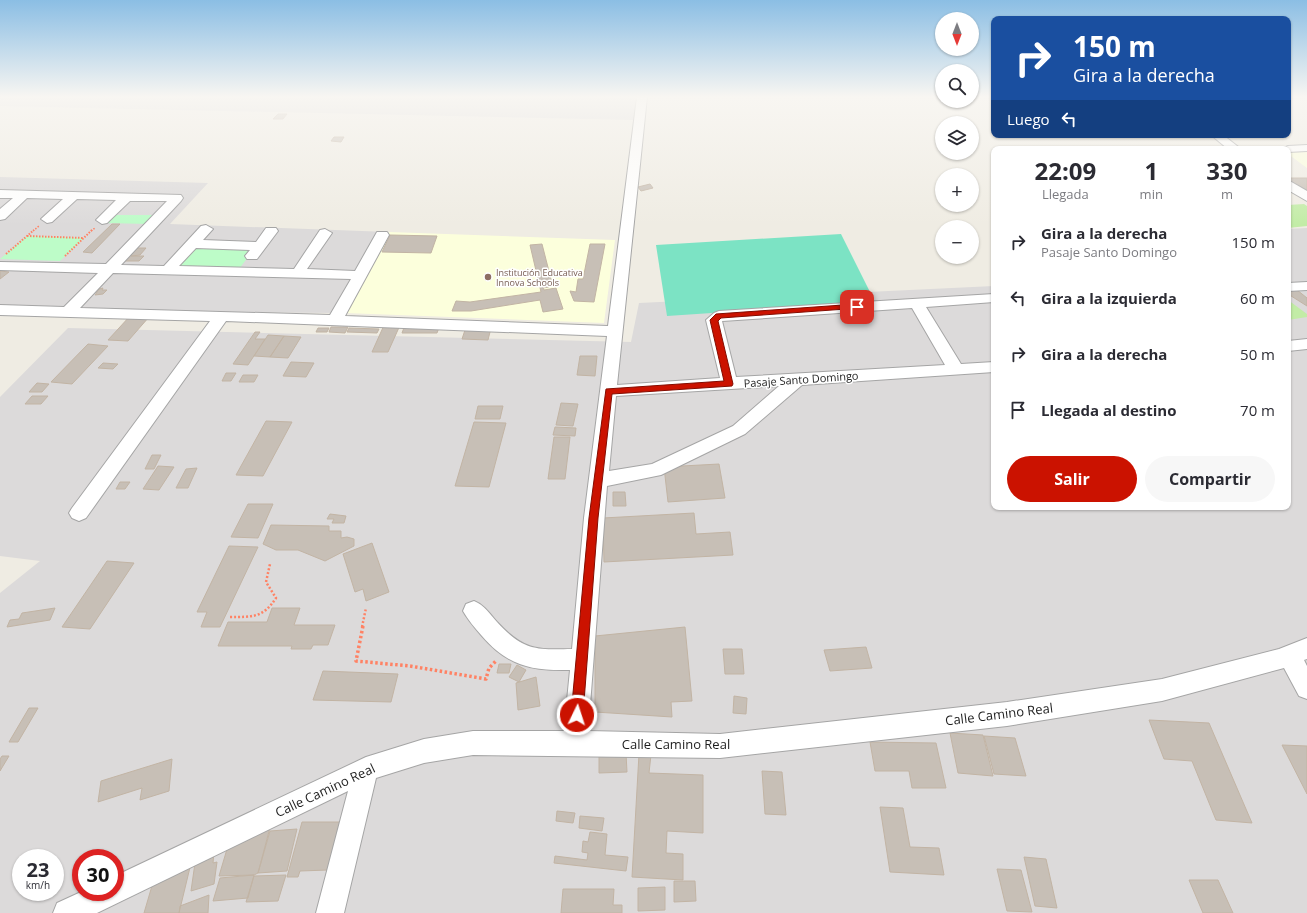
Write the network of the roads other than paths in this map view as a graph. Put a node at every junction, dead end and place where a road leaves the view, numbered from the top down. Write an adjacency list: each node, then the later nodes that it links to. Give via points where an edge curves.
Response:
1 (637, 140): 35 (street)
2 (1222, 140): 3 (street)
3 (1231, 146)
4 (1307, 148): 5 (street)
5 (1291, 149)
6 (1291, 186): 11 (street)
7 (0, 194): 8 (street)
8 (25, 194): 9 (street); 12 (street)
9 (74, 196): 10 (street); 13 (street)
10 (127, 197): 14 (street); 22 (street, via 177,198)
11 (1307, 197)
12 (0, 216)
13 (47, 219)
14 (102, 220)
15 (206, 229): 19 (street)
16 (271, 231): 20 (street)
17 (325, 233): 25 (street)
18 (382, 235): 26 (street)
19 (192, 244): 20 (street); 23 (street)
20 (259, 246): 24 (street)
21 (3, 260): 22 (street, via 54,267)
22 (109, 269): 23 (street); 32 (street)
23 (168, 270): 24 (street)
24 (240, 272): 25 (street)
25 (298, 274): 26 (street)
26 (360, 275): 34 (street)
27 (1307, 286): 28 (street)
28 (1291, 287)
29 (991, 298): 30 (street)
30 (916, 303): 39 (street); 41 (street, via 719,316 714,320)
31 (0, 310): 32 (street)
32 (68, 312): 33 (street)
33 (221, 317): 34 (street); 44 (street)
34 (335, 320): 35 (street)
35 (614, 331): 42 (street)
36 (1307, 344): 37 (street)
37 (1291, 346)
38 (991, 367): 39 (street, Pasaje Santo Domingo)
39 (956, 369): 40 (street, Pasaje Santo Domingo)
40 (798, 379): 41 (street, Pasaje Santo Domingo); 43 (street, via 739,430 655,470)
41 (729, 384): 42 (street, Pasaje Santo Domingo)
42 (608, 391): 43 (street)
43 (598, 480): 47 (street)
44 (79, 513)
45 (474, 611): 47 (street, via 498,640 532,658)
46 (1298, 652): 48 (street); 49 (street, Calle Camino Real, via 1162,690 1007,714 720,746)
47 (582, 659): 49 (street)
48 (1307, 688)
49 (575, 743): 50 (street, Calle Camino Real, via 473,743 424,751)
50 (366, 769): 51 (street, Calle Camino Real); 54 (street)
51 (124, 886)
52 (92, 901): 53 (street)
53 (67, 913)
54 (330, 913)

